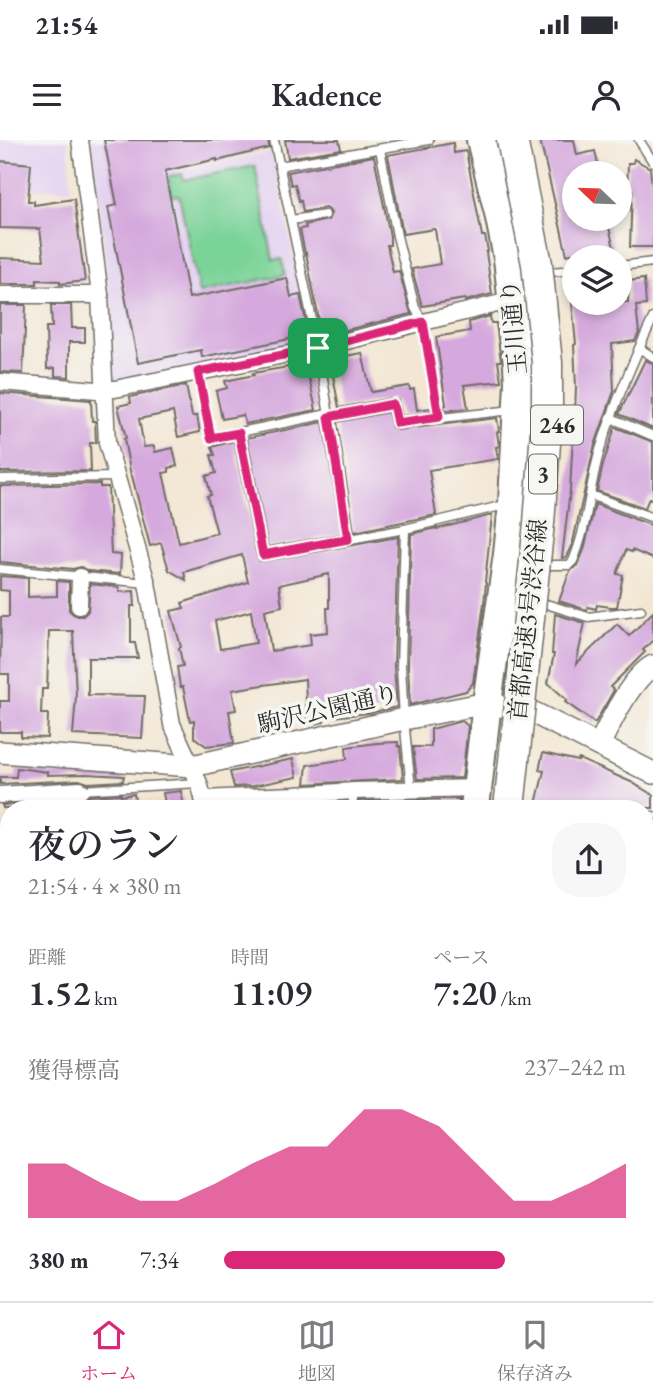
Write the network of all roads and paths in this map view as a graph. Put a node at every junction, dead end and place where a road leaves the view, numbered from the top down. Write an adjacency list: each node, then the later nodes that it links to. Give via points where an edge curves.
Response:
1 (80, 140): 18 (street)
2 (274, 140): 11 (lane)
3 (429, 140): 9 (lane)
4 (481, 140): 19 (highway, 玉川通り / 246)
5 (492, 140): 65 (highway, 首都高速3号渋谷線 / 3, via 519,277 527,416 520,506)
6 (512, 140): 67 (highway, 首都高速3号渋谷線 / 3, bridge, via 537,264 547,390 539,523)
7 (525, 140): 16 (highway, 玉川通り / 246)
8 (639, 140): 10 (lane)
9 (380, 149): 11 (lane); 21 (lane, via 397,236 415,308)
10 (653, 162)
11 (279, 166): 13 (lane)
12 (325, 215): 13 (lane)
13 (291, 220): 22 (lane)
14 (653, 262): 15 (lane)
15 (632, 265)
16 (562, 271): 41 (highway, 玉川通り / 246)
17 (0, 295): 18 (street)
18 (100, 295): 27 (street)
19 (513, 300): 21 (street); 28 (highway, 玉川通り / 246)
20 (653, 318): 23 (lane)
21 (423, 322): 22 (street); 30 (lane)
22 (318, 348): 25 (street); 29 (lane)
23 (639, 348): 24 (lane); 31 (lane)
24 (653, 356)
25 (198, 372): 27 (street); 32 (lane, via 211,438)
26 (0, 382): 27 (street)
27 (104, 390): 34 (street, via 107,443)
28 (518, 409): 30 (lane); 37 (highway, 玉川通り / 246)
29 (328, 416): 30 (lane, via 393,404 397,423); 32 (lane); 40 (lane)
30 (439, 417)
31 (611, 418): 33 (lane); 36 (lane)
32 (239, 433): 40 (lane, via 263,555)
33 (653, 436)
34 (116, 477): 35 (lane); 44 (street)
35 (0, 478)
36 (590, 495): 38 (lane); 41 (lane, via 573,561)
37 (513, 503): 39 (lane); 49 (highway, 玉川通り / 246)
38 (653, 518)
39 (405, 529): 40 (lane); 51 (lane)
40 (348, 539)
41 (547, 565): 45 (highway, 玉川通り / 246)
42 (0, 569): 43 (lane)
43 (80, 577): 44 (lane); 46 (street)
44 (147, 583): 55 (street, via 172,724)
45 (543, 603): 47 (lane, via 587,617); 50 (highway, 玉川通り / 246)
46 (79, 606)
47 (641, 610)
48 (653, 666): 52 (street, via 628,693)
49 (487, 703): 50 (street, 駒沢公園通り); 51 (street, 駒沢公園通り); 66 (highway, 玉川通り / 246)
50 (534, 712): 52 (street, 駒沢公園通り); 68 (highway, 玉川通り / 246)
51 (404, 719): 55 (street, 駒沢公園通り); 56 (lane)
52 (599, 746): 54 (street, 駒沢公園通り)
53 (0, 752): 55 (street, 駒沢公園通り)
54 (653, 773)
55 (200, 789): 57 (lane); 61 (street)
56 (411, 789): 58 (street); 64 (street)
57 (80, 790): 59 (street); 60 (lane)
58 (354, 791): 62 (street); 63 (lane)
59 (0, 795)
60 (80, 800)
61 (279, 800)
62 (304, 800)
63 (353, 800)
64 (469, 800)
65 (480, 800)
66 (480, 800)
67 (510, 800)
68 (523, 800)

